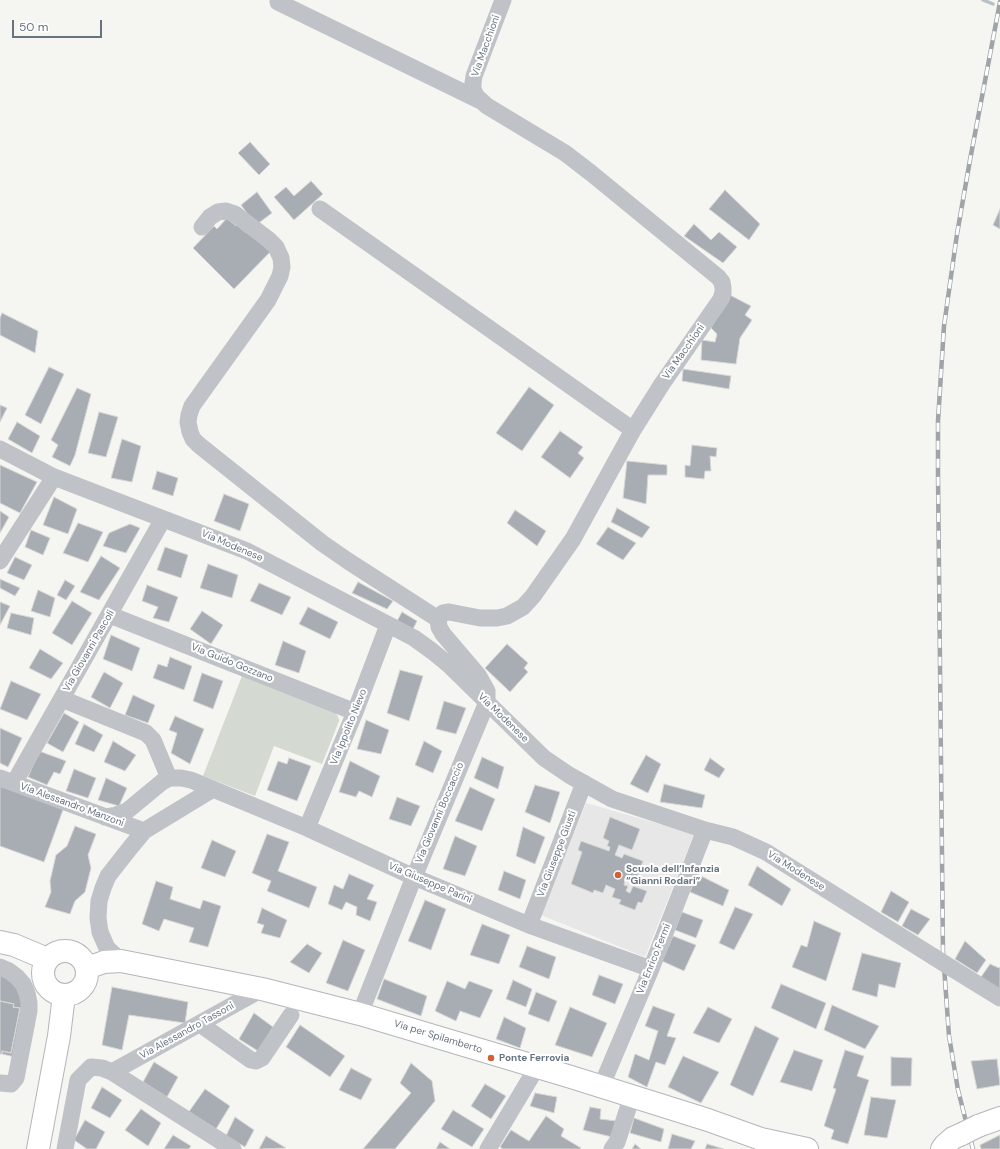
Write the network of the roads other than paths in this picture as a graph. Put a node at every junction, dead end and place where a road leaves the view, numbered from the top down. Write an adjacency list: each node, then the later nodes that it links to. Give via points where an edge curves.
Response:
1 (278, 0): 3 (street)
2 (503, 0): 3 (street, Via Macchioni, via 474,76 473,89)
3 (481, 100): 6 (street, Via Macchioni, via 577,162 722,282 721,299)
4 (320, 209): 6 (street)
5 (202, 227): 12 (street, via 218,212 235,214 276,247 282,267 268,300 192,406 188,422 193,439 335,552)
6 (633, 430): 12 (street, Via Macchioni, via 574,539 522,607 507,616 497,618 480,618 449,612 443,613)
7 (0, 449): 8 (street, Via Modenese)
8 (54, 477): 9 (street, Via Modenese); 10 (street)
9 (163, 519): 11 (street, Via Giovanni Pascoli); 13 (street, Via Modenese, via 247,551)
10 (0, 561)
11 (110, 615): 14 (street, Via Giovanni Pascoli); 16 (street, Via Guido Gozzano)
12 (438, 619): 15 (street, via 443,634 478,675 487,691)
13 (388, 625): 15 (street, Via Modenese, via 414,638 450,665); 16 (street, Via Ippolito Nievo)
14 (62, 699): 17 (street, via 146,733 153,740); 18 (street, Via Giovanni Pascoli)
15 (487, 702): 19 (street, Via Modenese, via 544,758); 25 (street, Via Giovanni Boccaccio)
16 (355, 712): 22 (street, Via Ippolito Nievo)
17 (169, 778): 20 (street, Via Giuseppe Parini, via 191,780); 21 (street, via 127,811)
18 (7, 781): 21 (street, Via Alessandro Manzoni)
19 (584, 783): 23 (street, Via Modenese, via 612,799); 26 (street, Via Giuseppe Giusti)
20 (213, 789): 22 (street, Via Giuseppe Parini); 24 (street)
21 (105, 817): 24 (street, Via Alessandro Manzoni)
22 (307, 828): 25 (street, Via Giuseppe Parini)
23 (705, 830): 32 (street, Via Enrico Fermi); 35 (street, Via Modenese, bridge, via 733,837 766,852)
24 (144, 832): 29 (street, via 108,876 100,901 100,932 107,948)
25 (414, 877): 26 (street, Via Giuseppe Parini); 37 (street, Via Giovanni Boccaccio)
26 (529, 925): 32 (street, Via Giuseppe Parini)
27 (0, 942): 28 (main road)
28 (47, 959): 31 (main road, via 59,952 73,952 84,962); 34 (main road, via 43,971 45,983 53,992)
29 (121, 961): 31 (main road, Via per Spilamberto, via 104,962); 33 (main road, Via per Spilamberto)
30 (0, 967): 41 (street, via 9,971 23,984 29,1003 16,1078 11,1084)
31 (86, 968): 34 (main road, via 87,975 82,987 71,995)
32 (651, 969): 42 (street, Via Enrico Fermi)
33 (262, 989): 37 (main road, Via per Spilamberto); 38 (street, Via Alessandro Tassoni)
34 (64, 996): 45 (main road)
35 (1000, 998)
36 (291, 1014): 38 (street, via 262,1058 256,1061)
37 (360, 1014): 39 (main road, Via per Spilamberto)
38 (200, 1024): 40 (street, Via Alessandro Tassoni)
39 (537, 1066): 42 (main road, Via per Spilamberto); 48 (street)
40 (112, 1072): 46 (street, via 91,1067 78,1080); 47 (street)
41 (0, 1083)
42 (601, 1087): 43 (main road, Via per Spilamberto)
43 (632, 1096): 49 (street, via 617,1142); 50 (main road, Via per Spilamberto, via 761,1138)
44 (1000, 1118): 51 (main road, via 954,1138)
45 (38, 1149)
46 (65, 1149)
47 (233, 1149)
48 (488, 1149)
49 (612, 1149)
50 (807, 1149)
51 (942, 1149)

